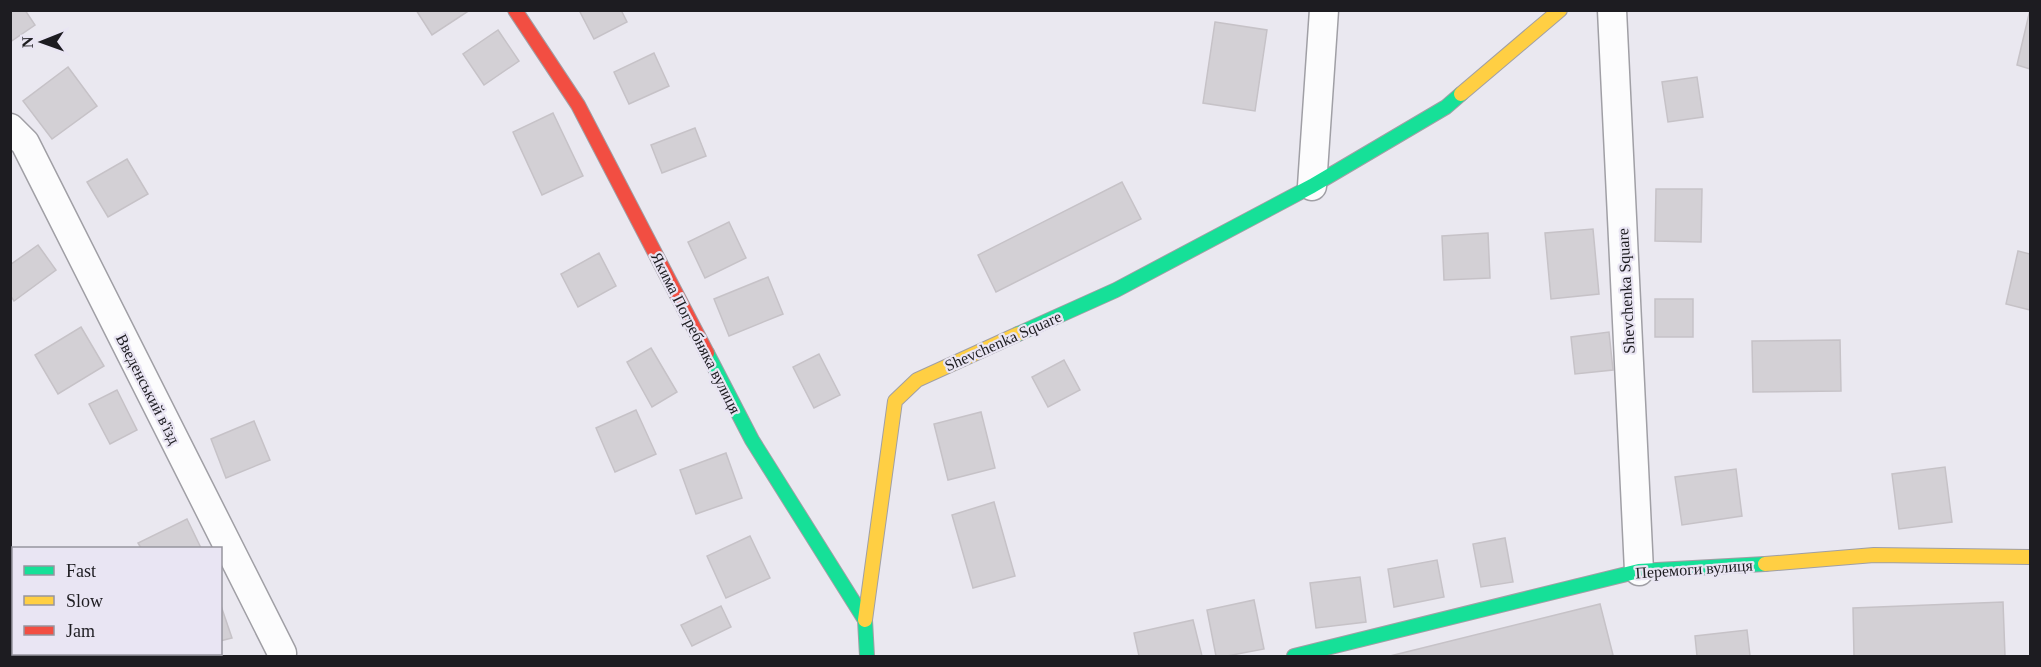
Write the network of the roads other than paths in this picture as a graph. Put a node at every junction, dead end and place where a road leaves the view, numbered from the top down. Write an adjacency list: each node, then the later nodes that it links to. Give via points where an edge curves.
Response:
1 (515, 10): 9 (street, Якима Погребняка вулиця, via 578,105 752,440)
2 (1324, 10): 6 (street)
3 (1560, 10): 6 (street, Shevchenka Square, via 1446,106)
4 (1612, 10): 8 (street, Shevchenka Square)
5 (10, 128): 10 (street, Введенський в'їзд, via 25,143)
6 (1312, 186): 9 (street, Shevchenka Square, via 1116,290 917,380 895,401)
7 (2031, 557): 8 (street, Перемоги вулиця, via 1874,555)
8 (1639, 571): 12 (street, Перемоги вулиця)
9 (864, 620): 11 (street, Якима Погребняка вулиця)
10 (282, 653)
11 (867, 657)
12 (1294, 657)

